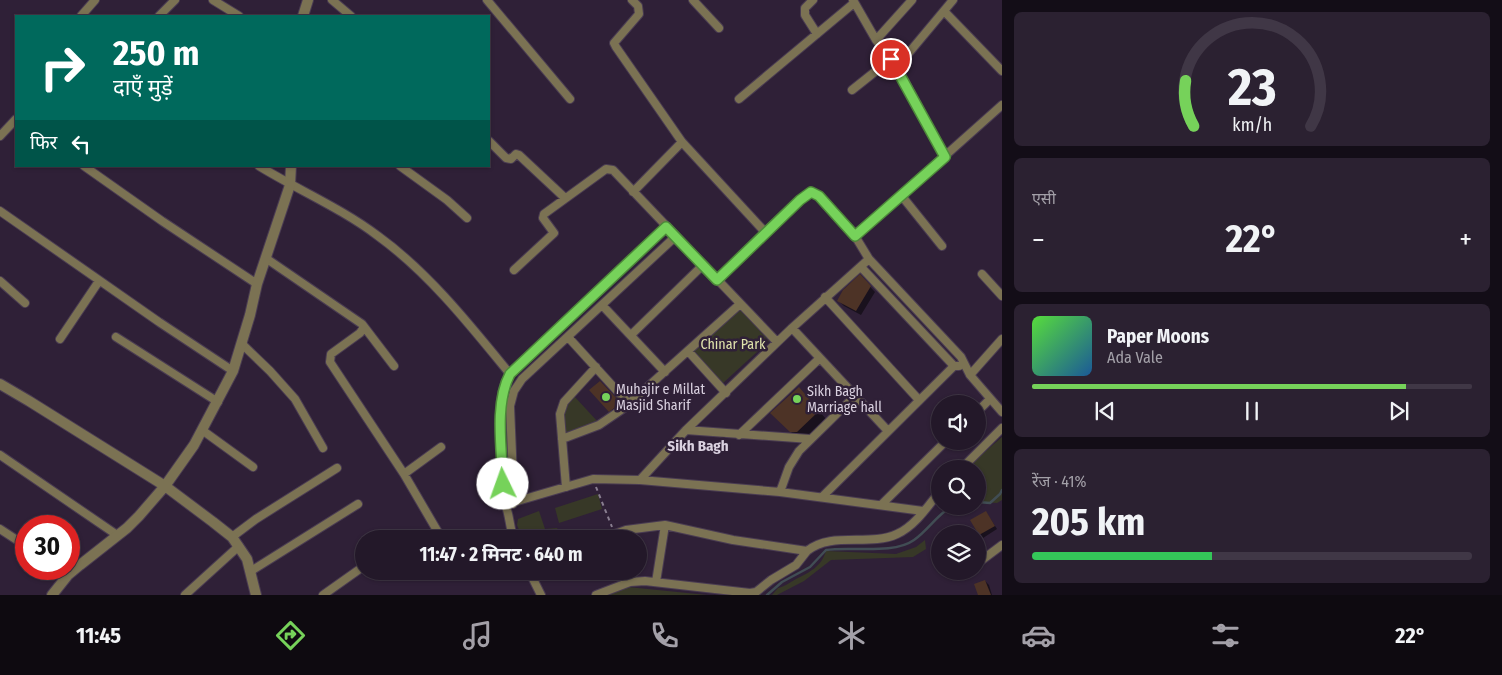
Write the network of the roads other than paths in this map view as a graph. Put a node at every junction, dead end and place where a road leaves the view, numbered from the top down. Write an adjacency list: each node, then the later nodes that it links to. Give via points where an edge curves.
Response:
1 (94, 0): 14 (street)
2 (175, 0): 15 (street)
3 (213, 0): 16 (street)
4 (308, 0): 17 (street)
5 (332, 0): 18 (street)
6 (487, 0): 26 (street)
7 (632, 0): 32 (street, via 638,6 639,14 614,43)
8 (693, 0): 19 (street)
9 (813, 0): 20 (street, via 804,8)
10 (912, 0): 21 (street)
11 (953, 0): 13 (street)
12 (853, 2): 20 (street); 21 (street)
13 (944, 11): 23 (street); 24 (street)
14 (82, 15)
15 (160, 15)
16 (237, 15)
17 (303, 15)
18 (350, 15)
19 (719, 28)
20 (817, 34): 27 (street)
21 (876, 40): 22 (street)
22 (891, 59): 23 (street); 25 (street)
23 (897, 68): 33 (street)
24 (1002, 71)
25 (852, 90)
26 (570, 99)
27 (739, 99)
28 (1002, 105): 33 (street)
29 (15, 120): 30 (street)
30 (0, 136)
31 (490, 142): 41 (street, via 506,158 519,155)
32 (682, 142): 39 (street); 45 (street)
33 (945, 157): 40 (street)
34 (85, 167): 58 (street)
35 (261, 167): 38 (street)
36 (291, 167): 38 (street)
37 (401, 167): 43 (street)
38 (290, 185): 49 (street); 81 (street, via 354,219 407,259 432,283)
39 (633, 192): 41 (street, via 613,170 606,169); 44 (street)
40 (901, 195): 46 (street); 48 (street)
41 (565, 198): 53 (street, via 543,216 554,230 553,235)
42 (0, 211): 57 (street)
43 (467, 218)
44 (666, 227): 47 (street); 81 (street)
45 (765, 232): 46 (street, via 811,192 819,196); 55 (street)
46 (855, 236): 50 (street)
47 (675, 237): 51 (street); 63 (street)
48 (942, 246)
49 (267, 259): 58 (street); 64 (street)
50 (869, 259): 52 (street); 78 (street, via 961,357)
51 (703, 265): 55 (street); 66 (street)
52 (861, 267): 60 (street); 76 (street)
53 (514, 270)
54 (982, 274): 59 (street)
55 (717, 280): 62 (street)
56 (0, 281): 61 (street)
57 (99, 281): 69 (street); 79 (street)
58 (257, 284): 72 (street)
59 (1002, 296)
60 (825, 297): 65 (street); 87 (street)
61 (25, 303)
62 (740, 304): 71 (street); 73 (street)
63 (602, 305): 66 (street); 68 (street)
64 (364, 327): 75 (street); 106 (street, via 360,334 331,354 330,362)
65 (792, 328): 71 (street); 74 (street)
66 (631, 335): 80 (street)
67 (116, 337): 88 (street)
68 (568, 337): 77 (street); 113 (street, via 522,379 514,391 510,406)
69 (60, 339)
70 (1002, 340): 82 (street)
71 (777, 342): 84 (street)
72 (242, 344): 79 (street); 99 (street, via 295,399)
73 (688, 351): 80 (street); 84 (street)
74 (820, 358): 85 (street); 96 (street)
75 (394, 366)
76 (954, 366): 78 (street); 87 (street)
77 (596, 367): 90 (street); 97 (street, via 561,408)
78 (965, 367): 82 (street)
79 (233, 371): 88 (street)
80 (665, 372): 90 (street)
81 (510, 374): 116 (street, via 502,396 500,429 504,502)
82 (970, 375): 86 (street)
83 (0, 384): 108 (street)
84 (726, 392): 94 (street)
85 (856, 395): 95 (street); 98 (street)
86 (990, 399): 89 (street); 91 (street)
87 (919, 400): 95 (street)
88 (218, 402): 93 (street)
89 (986, 403)
90 (629, 404): 97 (street, via 599,425)
91 (1002, 412)
92 (1002, 428): 103 (street)
93 (202, 430): 104 (street); 108 (street)
94 (686, 430): 96 (street); 107 (street)
95 (888, 431): 111 (street)
96 (739, 435): 98 (street)
97 (562, 439): 109 (street)
98 (810, 439): 110 (street, via 789,466)
99 (323, 448)
100 (441, 448): 106 (street)
101 (937, 450): 115 (street)
102 (0, 454): 123 (street)
103 (969, 460)
104 (253, 467)
105 (338, 468): 124 (street)
106 (404, 474): 120 (street)
107 (640, 480): 109 (street, via 592,479); 110 (street)
108 (165, 486): 123 (street); 124 (street)
109 (566, 487): 113 (street)
110 (780, 492): 111 (street)
111 (822, 497): 115 (street)
112 (931, 501): 117 (street)
113 (514, 502): 116 (street)
114 (358, 504): 131 (street)
115 (881, 505): 117 (street)
116 (508, 510): 121 (street)
117 (923, 511): 128 (street, via 896,534 833,541 815,545)
118 (665, 525): 122 (street); 128 (street, via 733,540); 135 (street)
119 (0, 529): 125 (street)
120 (437, 530)
121 (512, 530)
122 (634, 530)
123 (117, 535): 130 (street)
124 (232, 537): 127 (street)
125 (15, 539)
126 (1002, 545): 129 (street)
127 (239, 546): 131 (street); 137 (street)
128 (807, 551): 135 (street, via 796,565 756,592)
129 (986, 557)
130 (80, 565)
131 (250, 571): 138 (street)
132 (355, 572): 139 (street)
133 (64, 580): 136 (street)
134 (534, 580): 140 (street)
135 (656, 582): 141 (street, via 630,582)
136 (52, 595)
137 (185, 595)
138 (256, 595)
139 (323, 595)
140 (541, 595)
141 (596, 595)

